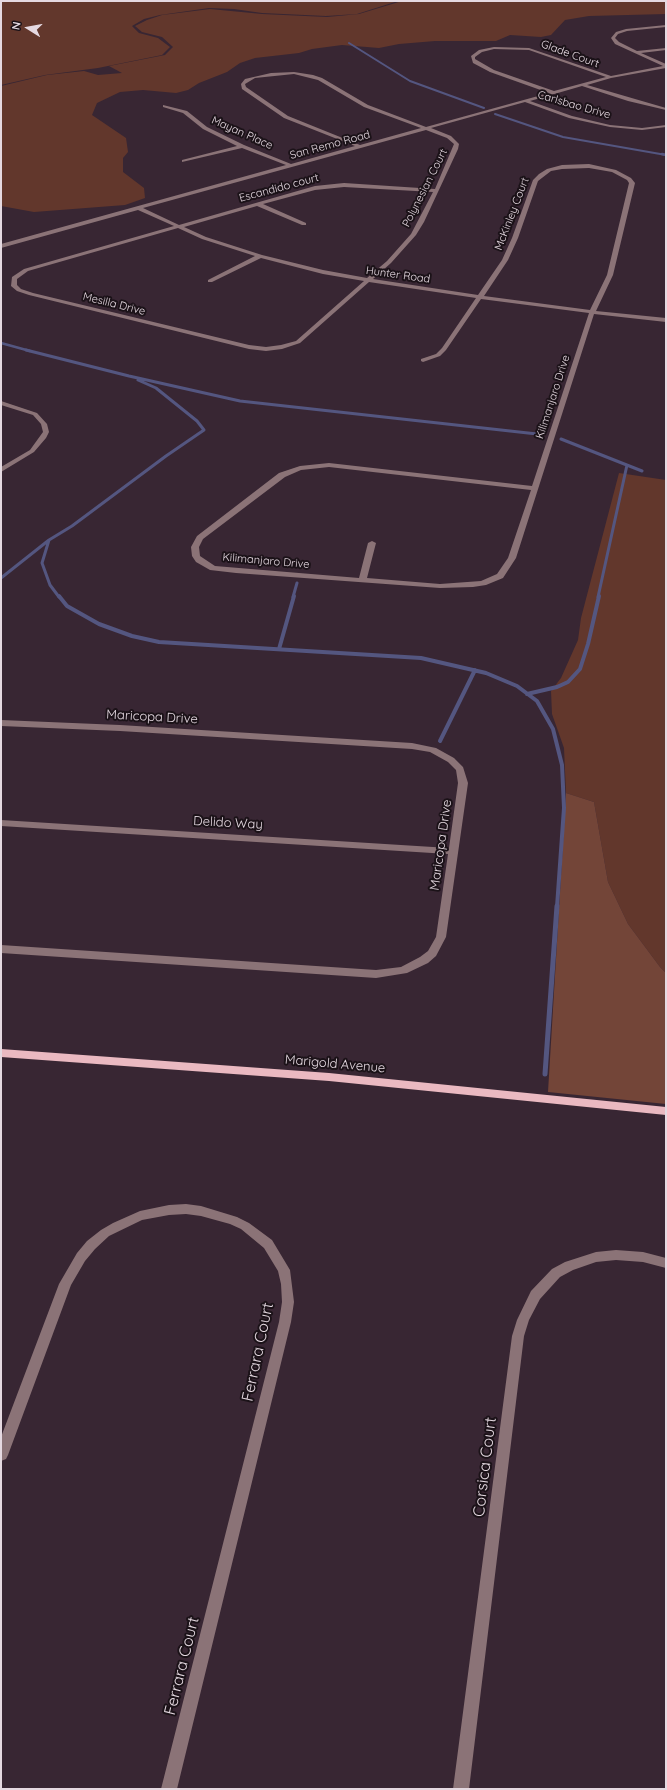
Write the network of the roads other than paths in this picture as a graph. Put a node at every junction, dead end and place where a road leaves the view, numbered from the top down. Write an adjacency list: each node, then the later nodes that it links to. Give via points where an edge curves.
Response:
1 (666, 26): 3 (street, via 630,29 614,35 615,41)
2 (666, 49): 3 (street)
3 (638, 52): 4 (street)
4 (666, 67): 5 (street, San Remo Road)
5 (611, 78): 6 (street, San Remo Road); 7 (street, Glade Court, via 529,49 494,48 473,56 475,62 492,71)
6 (582, 85): 7 (street, San Remo Road); 10 (street, Carlsbao Drive)
7 (554, 93): 8 (street, San Remo Road)
8 (525, 101): 11 (street, Carlsbao Drive, via 580,119 615,127 642,129); 12 (street, San Remo Road)
9 (166, 106): 13 (street, Mayan Place, via 185,112 205,128)
10 (666, 109)
11 (666, 126)
12 (427, 128): 14 (street, San Remo Road); 14 (street, via 366,106 309,75 264,75 243,84 244,88 286,116); 17 (street, Polynesian Court, via 449,137 456,144)
13 (242, 146): 15 (street); 16 (street, Mayan Place)
14 (360, 147): 16 (street, San Remo Road)
15 (184, 161)
16 (292, 166): 19 (street, San Remo Road)
17 (436, 191): 18 (street, Escandido court, via 332,185 308,189); 27 (street, Polynesian Court, via 413,235)
18 (257, 204): 20 (street); 21 (street, Escandido court)
19 (138, 208): 21 (street, Hunter Road); 23 (street, San Remo Road)
20 (304, 224)
21 (178, 226): 25 (street, Hunter Road, via 204,238); 27 (street, Mesilla Drive, via 26,270 17,275 13,283 19,290 31,294 231,343 266,349 298,342)
22 (1, 238): 23 (street)
23 (11, 243): 24 (street, San Remo Road)
24 (1, 246)
25 (260, 256): 26 (street); 27 (street, Hunter Road)
26 (210, 281)
27 (368, 281): 28 (street, Hunter Road)
28 (481, 297): 29 (street, Hunter Road); 29 (street, McKinley Court, via 505,260 538,177 555,168 595,167 619,173 632,183 610,275); 31 (street, via 444,349 438,355)
29 (592, 312): 30 (street, Hunter Road); 34 (street, Kilimanjaro Drive)
30 (666, 320)
31 (423, 360)
32 (1, 403): 33 (street, via 35,414 44,424 46,432 35,447)
33 (1, 470)
34 (534, 488): 36 (street, Kilimanjaro Drive, via 512,558 500,576 473,585 454,586); 36 (street, Kilimanjaro Drive, via 329,465 310,466 291,470 282,475 207,532 195,547 199,560 222,570)
35 (372, 543): 36 (street)
36 (363, 579)
37 (1, 723): 39 (street, Maricopa Drive, via 358,742 434,750 451,760 460,769 462,776)
38 (1, 823): 39 (street, Delido Way)
39 (453, 850): 40 (street, Maricopa Drive, via 438,944 424,960 391,973)
40 (1, 949)
41 (1, 1053): 42 (main road, Marigold Avenue, via 329,1077)
42 (666, 1111)
43 (666, 1263): 46 (street, Corsica Court, via 643,1257 616,1255 596,1257 569,1266 545,1283 535,1295 523,1320 518,1336)
44 (1, 1455): 45 (street, Ferrara Court, via 65,1284 81,1257 105,1233 140,1216 186,1209 233,1220 268,1244 284,1270 288,1302 285,1322)
45 (168, 1789)
46 (461, 1789)

